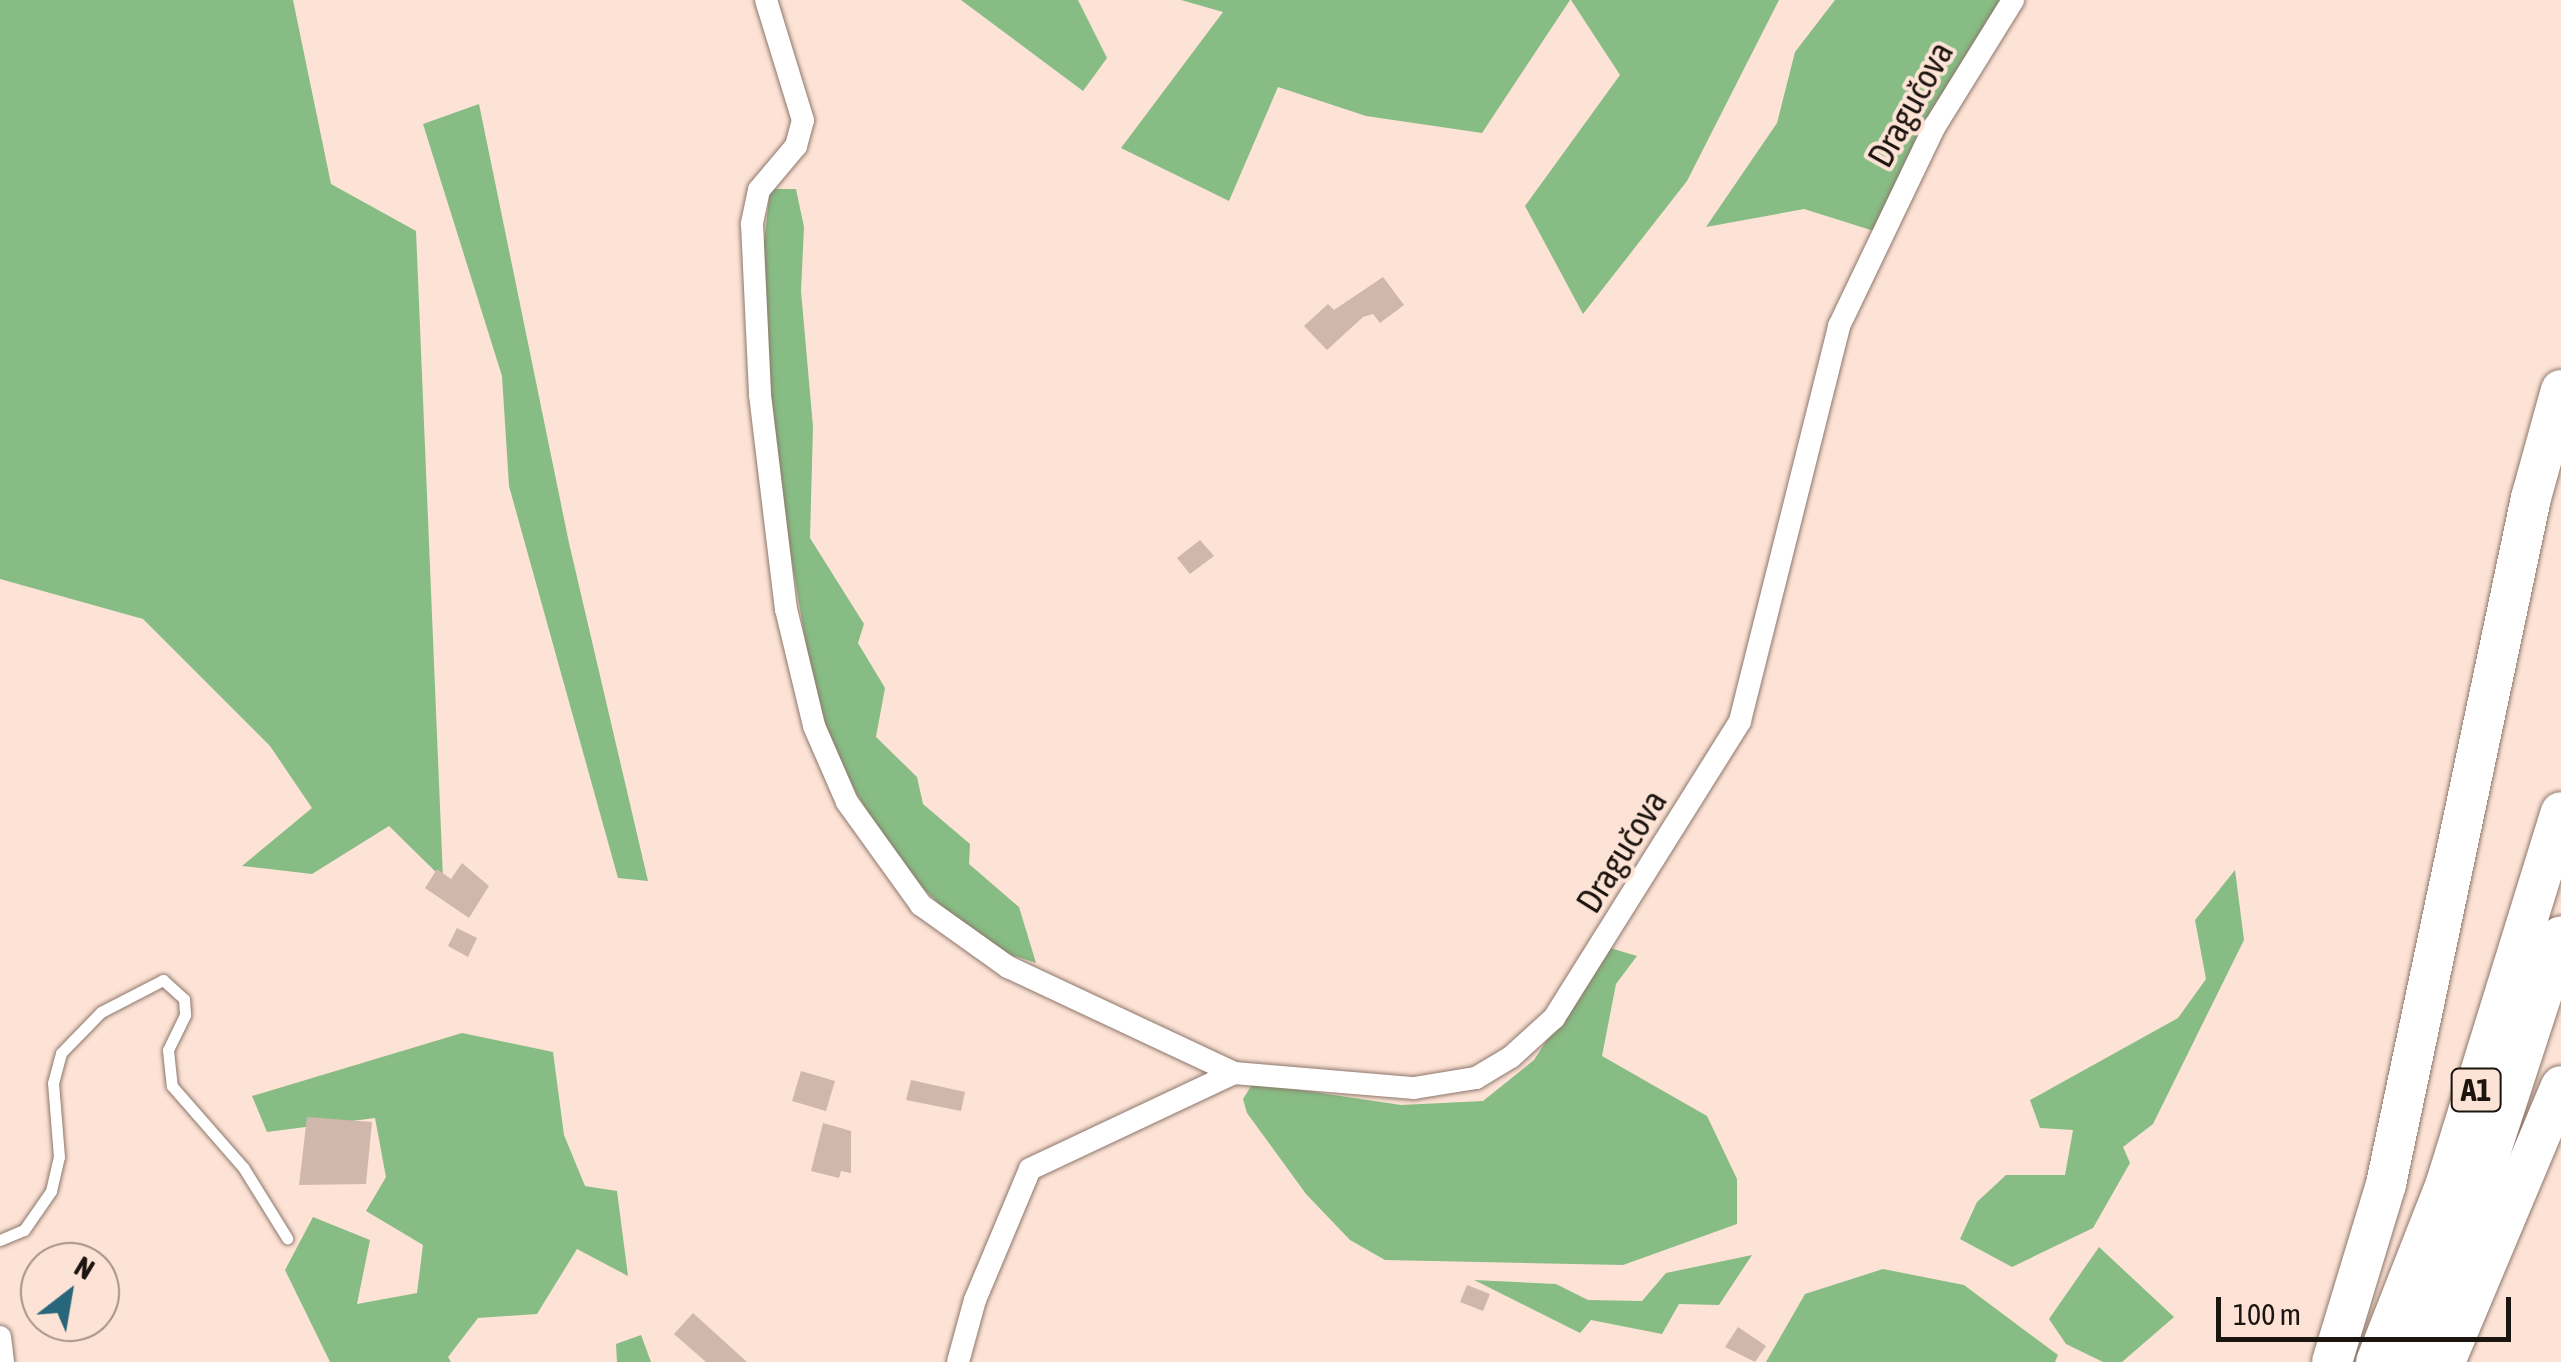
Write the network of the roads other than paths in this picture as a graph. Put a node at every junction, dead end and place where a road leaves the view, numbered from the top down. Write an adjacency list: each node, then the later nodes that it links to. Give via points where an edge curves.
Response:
1 (766, 0): 6 (street, via 803,120 796,146 759,190 752,224 760,394 786,609 814,726 847,802 920,906 1008,967)
2 (2013, 0): 6 (street, Dragučova, via 1935,126 1839,326 1740,722 1554,1018 1476,1078 1414,1088)
3 (2561, 390): 13 (highway, via 2531,498 2390,1165)
4 (2561, 812): 14 (highway, A1, via 2452,1166)
5 (2561, 936): 15 (highway, A1, via 2477,1193)
6 (1234, 1073): 12 (street, Dragučova, via 1030,1169 975,1300)
7 (2561, 1086): 16 (highway)
8 (287, 1238): 9 (lane, via 242,1167 172,1086 168,1050 185,1015 184,999 162,980 101,1012 61,1053 53,1083 60,1157 51,1190 24,1230)
9 (0, 1240)
10 (0, 1337): 11 (street)
11 (4, 1362)
12 (958, 1362)
13 (2332, 1362)
14 (2376, 1362)
15 (2412, 1362)
16 (2445, 1362)

